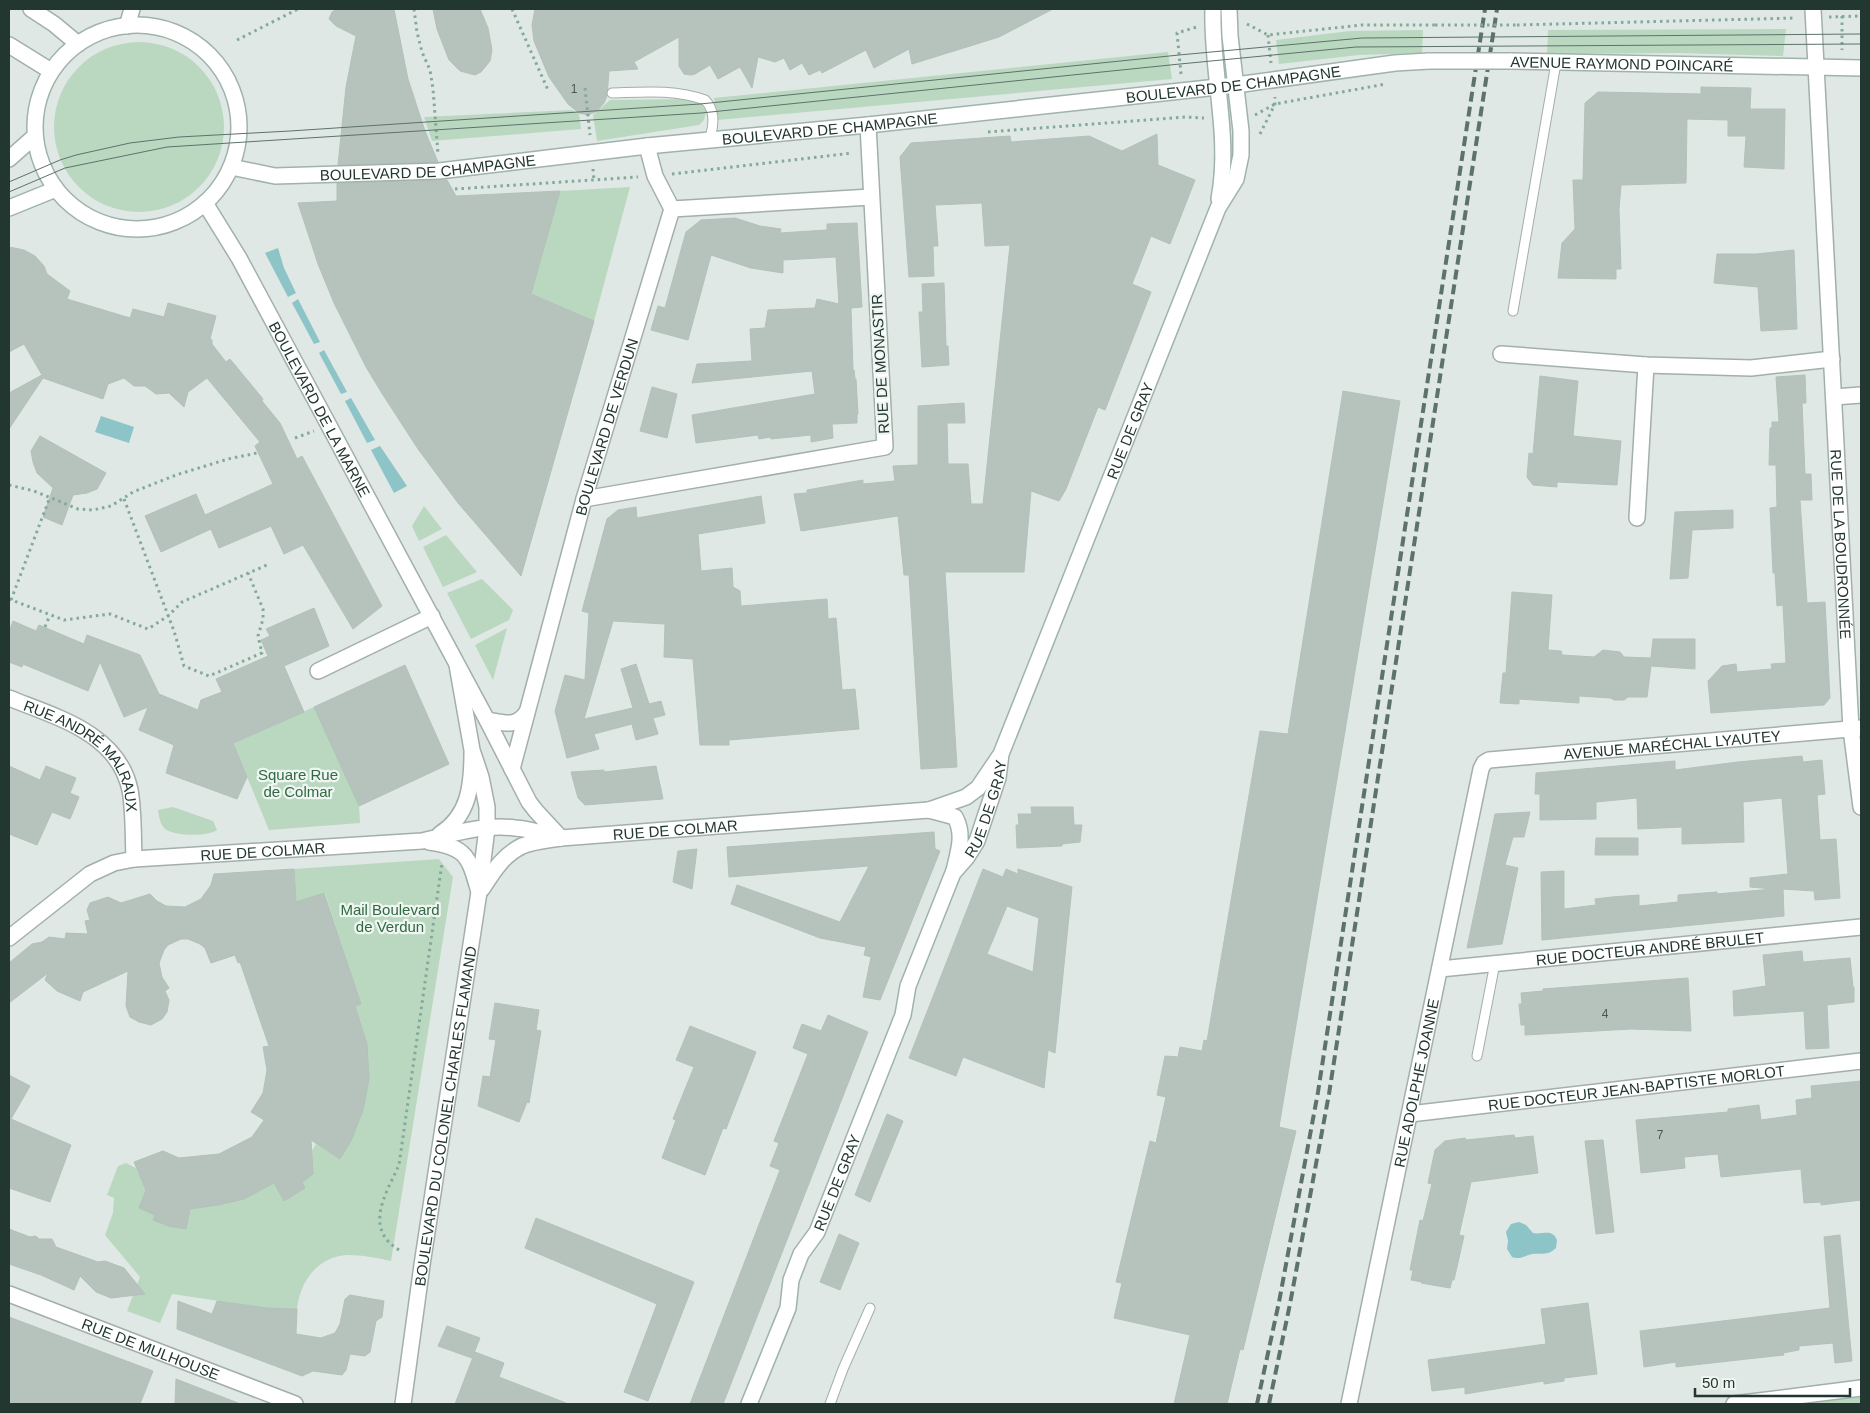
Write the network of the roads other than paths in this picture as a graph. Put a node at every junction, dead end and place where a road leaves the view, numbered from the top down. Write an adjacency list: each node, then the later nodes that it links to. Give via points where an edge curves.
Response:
1 (31, 9): 7 (street)
2 (132, 9): 6 (street)
3 (1213, 9): 15 (street, RUE DE GRAY)
4 (1229, 9): 14 (street, RUE DE GRAY)
5 (1813, 13): 11 (street)
6 (127, 26): 7 (street, via 101,32); 22 (street, via 147,26 184,37 214,61 230,86 238,114 238,143)
7 (78, 44): 13 (street)
8 (9, 46): 13 (street)
9 (1428, 62): 10 (street, AVENUE RAYMOND POINCARÉ, bridge); 14 (street, BOULEVARD DE CHAMPAGNE, via 1395,63)
10 (1556, 62): 11 (street, AVENUE RAYMOND POINCARÉ); 29 (lane)
11 (1817, 68): 12 (street, AVENUE RAYMOND POINCARÉ); 31 (street, RUE DE LA BOUDRONNÉE)
12 (1861, 68)
13 (51, 72): 18 (street, via 36,109)
14 (1236, 85): 15 (street, BOULEVARD DE CHAMPAGNE); 27 (street, RUE DE GRAY, via 1241,131 1240,163 1236,179)
15 (1217, 87): 17 (street, BOULEVARD DE CHAMPAGNE); 27 (street, RUE DE GRAY, via 1224,149)
16 (612, 94): 19 (lane, via 684,94 704,100 712,112)
17 (868, 125): 19 (street, BOULEVARD DE CHAMPAGNE); 24 (street, RUE DE MONASTIR)
18 (35, 136): 21 (street); 23 (street, via 42,167)
19 (710, 140): 20 (street, BOULEVARD DE CHAMPAGNE)
20 (647, 146): 22 (street, BOULEVARD DE CHAMPAGNE, via 438,171 275,176); 28 (street, via 655,176)
21 (9, 159)
22 (231, 167): 25 (street)
23 (56, 189): 25 (street, via 67,202 95,220 128,229 177,221); 26 (street)
24 (871, 197): 28 (street); 35 (street, RUE DE MONASTIR, via 885,447)
25 (205, 203): 37 (street, BOULEVARD DE LA MARNE, via 239,258)
26 (9, 208)
27 (1218, 208): 45 (street, RUE DE GRAY)
28 (672, 209): 35 (street, BOULEVARD DE VERDUN)
29 (1513, 312)
30 (1502, 354): 32 (street)
31 (1832, 359): 32 (street, via 1751,368); 34 (street, RUE DE LA BOUDRONNÉE)
32 (1646, 365): 36 (street)
33 (1861, 396): 34 (street)
34 (1834, 397): 43 (street, RUE DE LA BOUDRONNÉE)
35 (584, 498): 41 (street, BOULEVARD DE VERDUN)
36 (1637, 518)
37 (432, 616): 38 (street, BOULEVARD DE LA MARNE); 39 (street)
38 (457, 665): 42 (street, BOULEVARD DE LA MARNE); 44 (street, BOULEVARD DE LA MARNE)
39 (318, 671)
40 (9, 698): 53 (street, RUE ANDRÉ MALRAUX, via 85,730 106,745 118,760 130,791)
41 (527, 712): 42 (street, via 522,720 514,723); 47 (street, BOULEVARD DE VERDUN)
42 (487, 720): 47 (street, BOULEVARD DE LA MARNE)
43 (1856, 728): 46 (street, AVENUE MARÉCHAL LYAUTEY, via 1489,760); 48 (street, RUE DE LA BOUDRONNÉE)
44 (472, 750): 50 (street, BOULEVARD DE LA MARNE, via 487,807); 52 (street, BOULEVARD DE LA MARNE, via 472,781 459,817 450,828)
45 (1001, 754): 49 (street, RUE DE COLMAR, via 972,793); 54 (street, RUE DE GRAY, via 994,794 977,841)
46 (1484, 763): 59 (street, RUE ADOLPHE JOANNE)
47 (512, 769): 51 (street, BOULEVARD DE LA MARNE, via 536,811)
48 (1861, 808)
49 (929, 810): 51 (street, RUE DE COLMAR); 54 (street, RUE DE COLMAR, via 955,816 959,823 962,834)
50 (487, 828): 51 (street, RUE DE COLMAR, via 515,828); 52 (street, RUE DE COLMAR); 55 (street, BOULEVARD DU COLONEL CHARLES FLAMAND)
51 (562, 838): 55 (street, via 523,845 494,869)
52 (422, 841): 53 (street, RUE DE COLMAR); 55 (street, RUE DE COLMAR, via 461,851 468,860)
53 (134, 859): 57 (street, RUE DE COLMAR, via 90,874)
54 (953, 873): 68 (street, RUE DE GRAY, via 908,986 903,1015 817,1232 801,1254 791,1280 788,1308)
55 (479, 892): 67 (street, BOULEVARD DU COLONEL CHARLES FLAMAND)
56 (1861, 927): 58 (street, RUE DOCTEUR ANDRÉ BRULET)
57 (9, 938)
58 (1495, 963): 59 (street, RUE DOCTEUR ANDRÉ BRULET); 60 (lane)
59 (1440, 969): 62 (street, RUE ADOLPHE JOANNE)
60 (1477, 1056)
61 (1861, 1061): 62 (street, RUE DOCTEUR JEAN-BAPTISTE MORLOT)
62 (1410, 1114): 70 (street, RUE ADOLPHE JOANNE)
63 (9, 1294): 66 (street, RUE DE MULHOUSE)
64 (870, 1308): 69 (lane)
65 (1861, 1388): 71 (street)
66 (295, 1404)
67 (403, 1404)
68 (749, 1404)
69 (830, 1404)
70 (1349, 1404)
71 (1734, 1404)

